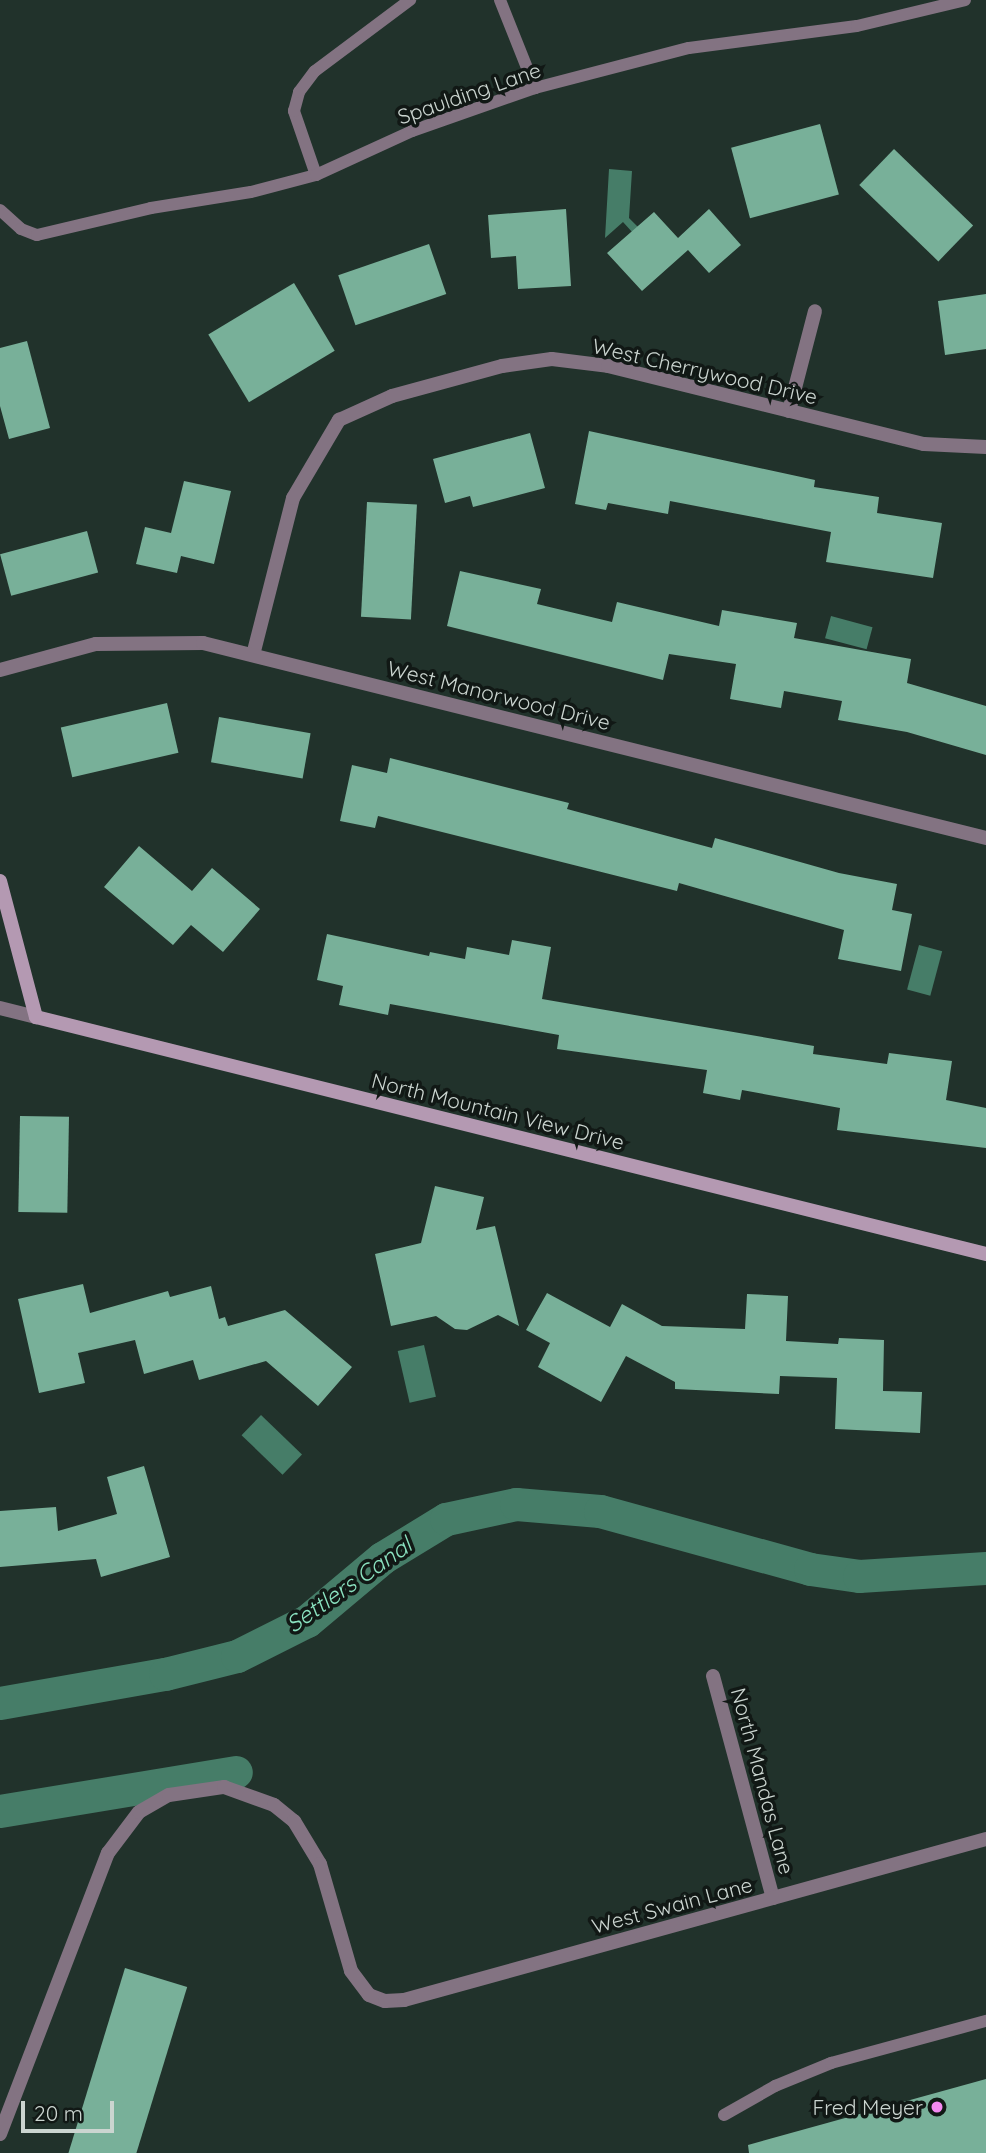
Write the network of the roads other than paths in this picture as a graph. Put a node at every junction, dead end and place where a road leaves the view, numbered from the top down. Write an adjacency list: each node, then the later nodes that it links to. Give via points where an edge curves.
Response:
1 (410, 0): 5 (lane, via 315,71 299,92 294,111)
2 (500, 0): 4 (lane)
3 (965, 0): 4 (lane, Spaulding Lane, via 857,26 689,48)
4 (535, 88): 5 (lane, Spaulding Lane, via 412,131)
5 (316, 175): 6 (lane, Spaulding Lane, via 37,235 20,229)
6 (0, 210)
7 (815, 312): 8 (street)
8 (789, 411): 9 (street, West Cherrywood Drive, via 924,444); 10 (street, West Cherrywood Drive, via 608,366 552,359 502,366 392,396 338,421 293,498)
9 (986, 447)
10 (253, 655): 11 (street, West Manorwood Drive, via 202,643 96,644); 12 (street, West Manorwood Drive)
11 (0, 670)
12 (986, 838)
13 (0, 881): 15 (main road)
14 (0, 1009): 15 (street, North Mountain View Drive)
15 (36, 1017): 16 (main road, North Mountain View Drive)
16 (986, 1254)
17 (713, 1676): 19 (street, North Mandas Lane)
18 (986, 1839): 19 (street, West Swain Lane)
19 (773, 1898): 22 (street, West Swain Lane, via 404,2000 385,2001 369,1996 351,1971 311,1844 274,1805 223,1787 169,1795 139,1812 108,1853)
20 (986, 2021): 21 (lane, via 831,2063 775,2086)
21 (723, 2116)
22 (0, 2134)

